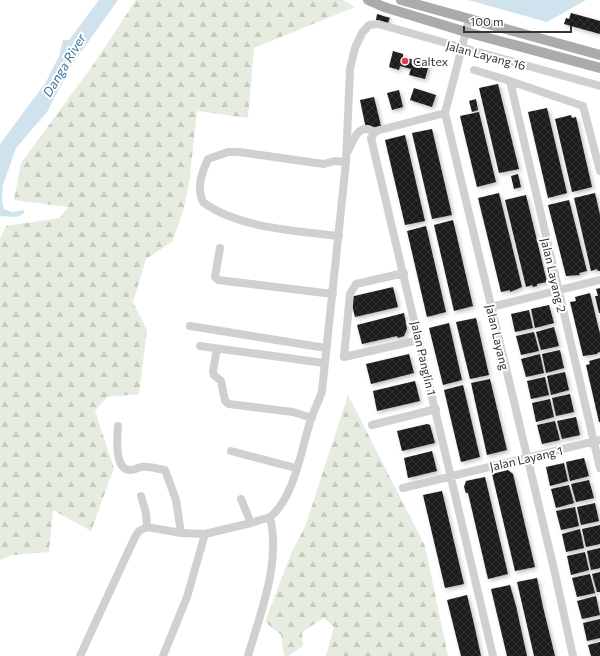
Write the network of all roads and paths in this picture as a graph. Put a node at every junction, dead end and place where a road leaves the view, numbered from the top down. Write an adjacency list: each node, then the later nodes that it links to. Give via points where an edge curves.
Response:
1 (368, 0): 4 (main road)
2 (401, 0): 3 (main road)
3 (469, 20): 4 (street, Jalan Layang); 6 (main road)
4 (466, 32): 5 (street, Jalan Layang); 7 (main road)
5 (462, 48): 10 (street, Jalan Layang 16); 11 (street, Jalan Layang); 13 (street, Jalan Layang 16, via 373,23 369,25 355,48 350,69)
6 (600, 55)
7 (600, 68)
8 (474, 70): 9 (street)
9 (510, 81): 14 (street, via 583,106); 19 (street, Jalan Layang 2)
10 (600, 86)
11 (445, 113): 12 (street); 21 (street, Jalan Layang)
12 (374, 132): 13 (street, via 368,129 359,132); 17 (street, Jalan Panglin 1, via 371,138)
13 (347, 158): 15 (street); 15 (street, via 324,164 262,154 228,152 208,159 200,180 203,202 221,212 258,225)
14 (600, 171)
15 (339, 236): 20 (street)
16 (220, 248): 20 (street, via 215,272 218,280)
17 (404, 273): 23 (street, Jalan Panglin 1); 23 (street, via 356,284 353,287 350,294 344,357)
18 (600, 280): 19 (street)
19 (558, 290): 21 (street); 32 (street, Jalan Layang 2)
20 (333, 294): 25 (street)
21 (491, 306): 34 (street, Jalan Layang)
22 (190, 326): 25 (street)
23 (419, 340): 28 (street, Jalan Panglin 1)
24 (200, 346): 26 (street)
25 (326, 348): 27 (street)
26 (217, 349): 27 (street); 29 (street, via 213,372 221,381 225,401 229,404 293,412)
27 (324, 363): 29 (street, via 322,391)
28 (436, 409): 30 (street); 37 (street, Jalan Panglin 1)
29 (312, 418): 35 (street)
30 (372, 425)
31 (118, 426): 44 (street, via 118,453 121,463 127,469 142,467 166,470 176,500)
32 (597, 441): 34 (street, Jalan Layang 1); 36 (street, Jalan Layang 2)
33 (231, 451): 35 (street)
34 (527, 458): 37 (street, Jalan Layang 1); 50 (street, Jalan Layang)
35 (296, 468): 41 (street, via 287,496)
36 (600, 468)
37 (452, 476): 38 (street, Jalan Layang 1); 49 (street, Jalan Panglin 1)
38 (403, 488)
39 (141, 496): 43 (street)
40 (241, 499): 42 (street)
41 (270, 517): 42 (street); 48 (street, via 273,532 273,566)
42 (251, 523): 45 (street)
43 (147, 527): 44 (street); 46 (street, via 139,531 135,537)
44 (181, 533): 45 (street)
45 (205, 534): 47 (street, via 187,596)
46 (80, 656)
47 (163, 656)
48 (248, 656)
49 (493, 656)
50 (573, 656)

